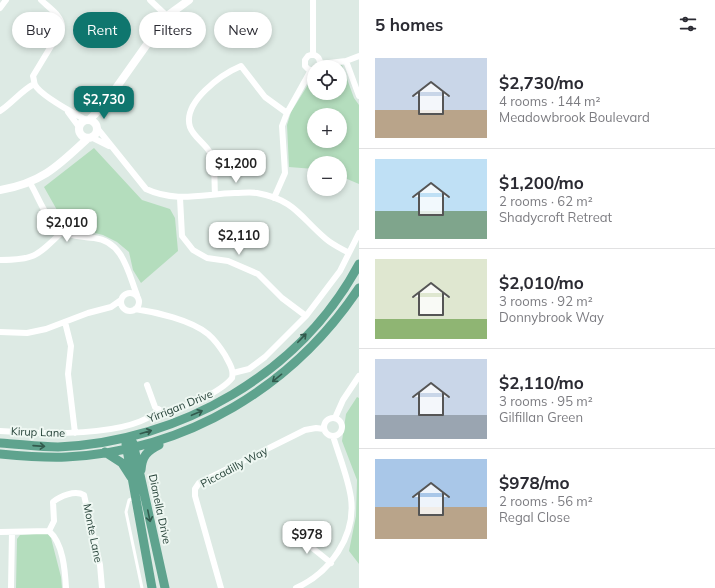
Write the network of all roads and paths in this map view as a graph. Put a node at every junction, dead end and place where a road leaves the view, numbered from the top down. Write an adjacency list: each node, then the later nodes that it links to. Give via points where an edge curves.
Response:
1 (6, 0): 6 (street)
2 (41, 0): 17 (street, via 59,17 62,28 33,76)
3 (150, 0): 7 (street)
4 (189, 0): 8 (street)
5 (313, 0): 10 (street)
6 (0, 8)
7 (163, 12)
8 (172, 12)
9 (144, 48): 22 (street)
10 (313, 54): 12 (street); 15 (street, via 305,60)
11 (359, 56): 13 (street)
12 (319, 60)
13 (346, 60)
14 (347, 63): 18 (street)
15 (307, 68)
16 (307, 80): 21 (street)
17 (34, 84): 19 (street); 20 (street)
18 (359, 96)
19 (66, 109): 22 (street); 23 (street)
20 (0, 111)
21 (287, 113): 29 (street, via 265,97 241,66 226,72 208,86 191,110 189,121 191,129 209,152 213,163); 31 (street, via 282,126 285,172)
22 (92, 123): 23 (street); 24 (street, via 95,134); 25 (street)
23 (79, 129): 24 (street, via 84,136); 26 (street)
24 (90, 137): 25 (street); 26 (street)
25 (111, 147): 30 (street, via 146,189 158,195)
26 (69, 156): 27 (street, via 50,172)
27 (30, 183): 28 (street); 32 (street, via 51,222)
28 (0, 190)
29 (215, 194): 30 (street); 31 (street, via 255,193)
30 (180, 198): 46 (street, via 182,236 193,250 207,258 228,261 258,274 282,298)
31 (274, 198): 34 (street, via 296,209 327,240)
32 (63, 231): 35 (street, via 38,254 23,260); 37 (street, via 74,236 98,238 110,243 126,262)
33 (359, 233): 34 (street)
34 (350, 253): 46 (street, via 340,271)
35 (0, 260)
36 (359, 264): 60 (main road, Yirrigan Drive, one-way to 36, via 161,428 203,411 266,371 287,354 318,322 344,289)
37 (130, 278): 39 (street); 40 (street)
38 (359, 288): 55 (main road, Yirrigan Drive, one-way to 55, via 333,324 295,363 271,383)
39 (126, 293): 40 (street, via 131,292); 41 (street)
40 (138, 297): 43 (street, via 139,305); 45 (street)
41 (121, 300): 42 (street); 44 (street)
42 (124, 309): 43 (street); 44 (street)
43 (135, 309): 45 (street)
44 (104, 310): 47 (street)
45 (156, 313): 49 (street, via 206,332 220,348)
46 (306, 316): 49 (street, via 265,357 249,369)
47 (65, 322): 48 (street, via 31,332); 58 (street, via 71,346 68,374)
48 (0, 332)
49 (233, 373): 53 (street, via 228,383 186,405 165,413)
50 (359, 376): 51 (street)
51 (357, 384): 54 (street, via 339,407)
52 (147, 386): 53 (street)
53 (158, 410): 58 (street, Kirup Lane, via 144,421 106,430)
54 (335, 418): 56 (street, via 326,420); 59 (street, via 342,428)
55 (205, 423): 62 (main road, Yirrigan Drive, via 178,435); 65 (main road, via 194,432 149,450)
56 (324, 429): 59 (street); 78 (street, Piccadilly Way, via 305,430 199,483 195,489)
57 (0, 431): 58 (street, Kirup Lane, via 39,434)
58 (75, 432)
59 (334, 436): 71 (street, via 351,499 347,532)
60 (128, 437): 61 (main road, Yirrigan Drive, one-way to 60, via 57,447); 62 (main road, Dianella Drive)
61 (0, 443)
62 (131, 448): 63 (main road, Yirrigan Drive); 65 (main road, Dianella Drive)
63 (105, 452): 64 (main road, Yirrigan Drive, via 67,457); 65 (main road, via 122,463)
64 (0, 454)
65 (137, 479): 66 (main road, Dianella Drive); 77 (main road, Dianella Drive, one-way to 77)
66 (136, 497): 75 (lane, via 129,500 126,512); 76 (main road, Dianella Drive)
67 (49, 531): 69 (street); 73 (street, via 59,545); 74 (street, Monte Lane, via 54,521 53,502 62,496 78,493 84,495 100,565)
68 (0, 532): 69 (street)
69 (12, 532): 72 (street)
70 (294, 533): 71 (street)
71 (331, 563): 79 (street, via 314,578)
72 (11, 588)
73 (66, 588)
74 (102, 588)
75 (142, 588)
76 (152, 588)
77 (165, 588)
78 (221, 588)
79 (296, 588)

